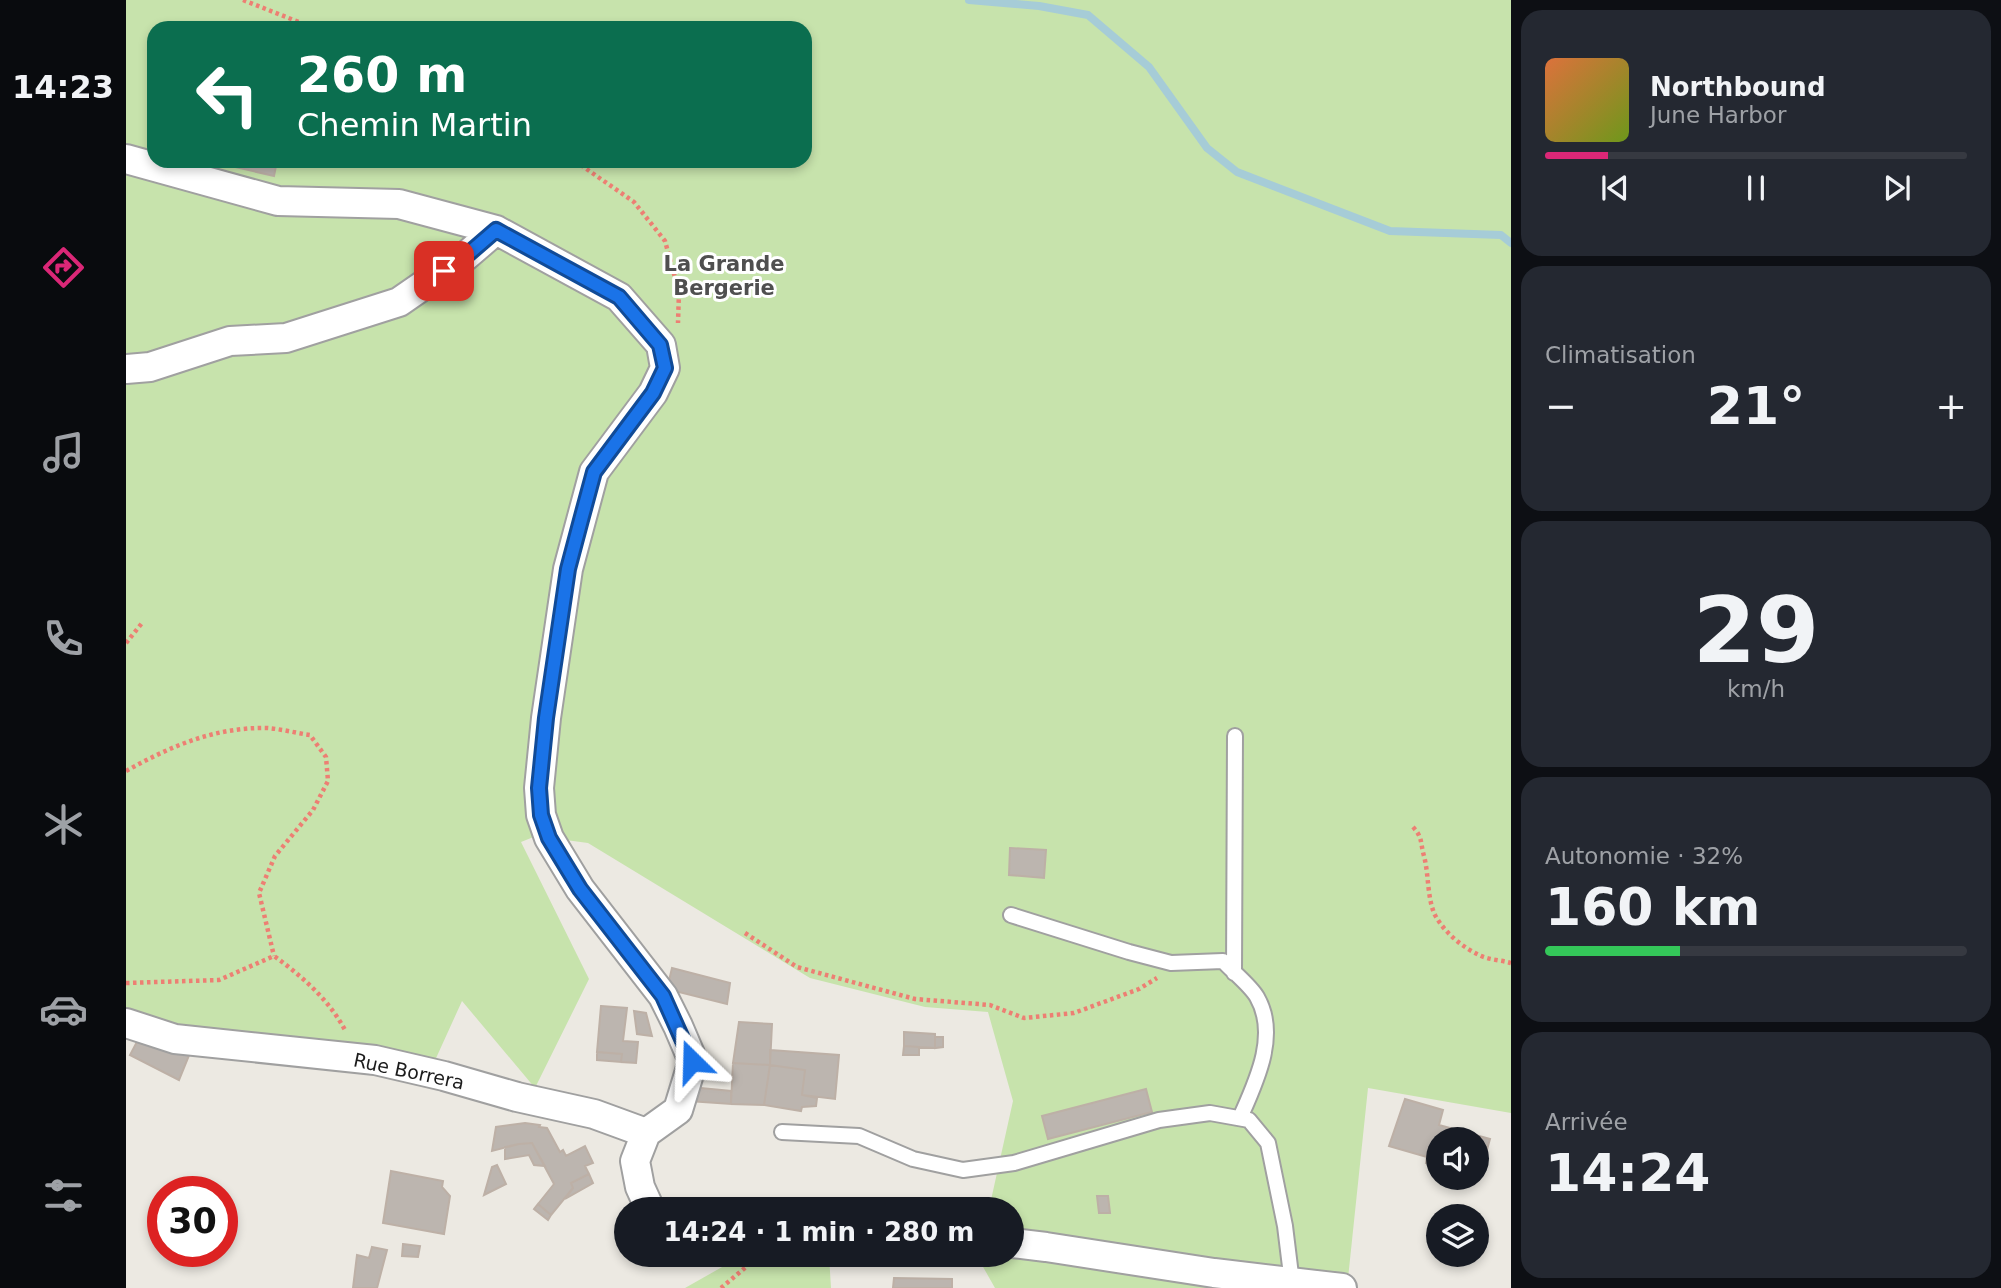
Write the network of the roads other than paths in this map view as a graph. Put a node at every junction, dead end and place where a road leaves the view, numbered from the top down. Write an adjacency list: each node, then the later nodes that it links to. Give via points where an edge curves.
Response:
1 (126, 159): 2 (street)
2 (147, 165)
3 (158, 168): 4 (street, via 278,201 399,204)
4 (496, 230): 5 (street, via 399,302 286,338 230,341 150,367); 12 (street, via 619,297 660,345 665,368 653,393 594,472 568,569 539,788 549,838 580,889 663,996 692,1061 678,1110)
5 (126, 369)
6 (1235, 736): 8 (lane)
7 (1012, 915): 8 (lane, via 1171,963 1223,961)
8 (1234, 973): 10 (lane, via 1257,997 1268,1027 1259,1075)
9 (126, 1023): 12 (street, Rue Borrera, via 175,1040 375,1060 594,1114)
10 (1240, 1118): 11 (lane, via 1210,1113 1159,1120 1014,1163 963,1170 913,1158 859,1136); 15 (lane, via 1249,1120 1268,1143)
11 (782, 1132)
12 (646, 1133): 13 (street, via 635,1161)
13 (645, 1197)
14 (1024, 1245): 15 (street)
15 (1292, 1283): 16 (street)
16 (1342, 1288)

